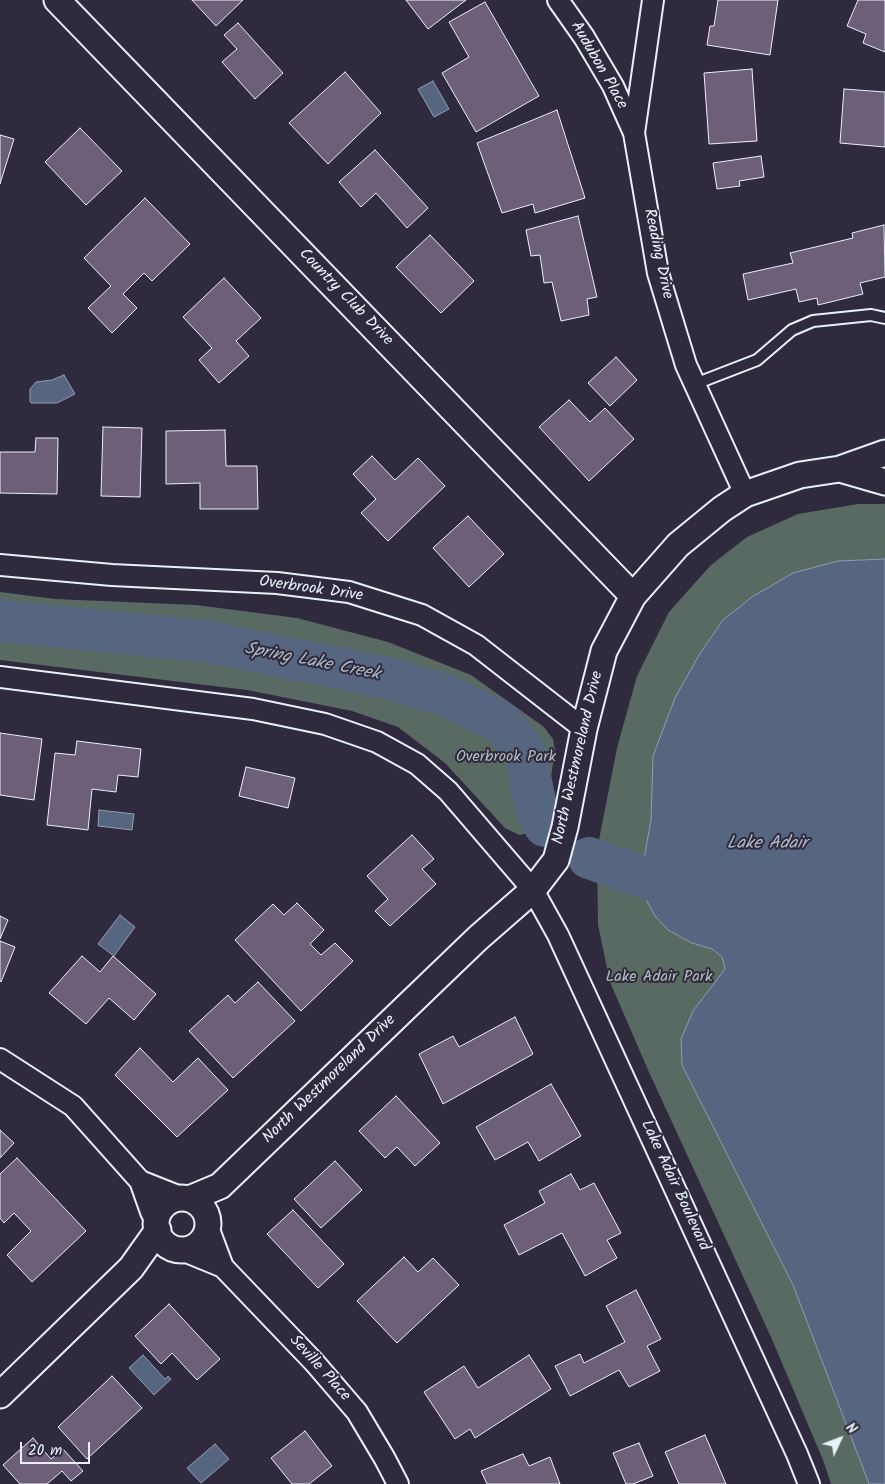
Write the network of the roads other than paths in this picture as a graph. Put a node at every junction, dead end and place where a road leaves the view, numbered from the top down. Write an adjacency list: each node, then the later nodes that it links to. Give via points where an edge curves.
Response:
1 (56, 0): 12 (street, Country Club Drive)
2 (558, 0): 4 (street, Audubon Place, via 613,86)
3 (653, 0): 4 (street, Reading Drive)
4 (634, 133): 6 (street, Reading Drive, via 658,273 686,365)
5 (885, 318): 6 (lane, via 871,315 813,320 792,330 757,360)
6 (695, 384): 10 (street, Reading Drive)
7 (885, 453): 8 (street, North Westmoreland Drive)
8 (840, 469): 9 (street, North Westmoreland Drive); 10 (street, North Westmoreland Drive, via 800,475)
9 (885, 482)
10 (745, 494): 12 (street, North Westmoreland Drive, via 678,545)
11 (0, 565): 14 (street, Overbrook Drive, via 112,575 277,582 349,592 422,614 476,645)
12 (633, 596): 14 (street, North Westmoreland Drive, via 604,651)
13 (0, 677): 15 (street, via 253,709 325,724 376,742 418,764 448,791)
14 (584, 729): 15 (street, North Westmoreland Drive, via 556,860)
15 (533, 890): 18 (street, North Westmoreland Drive, via 478,938); 25 (street, Lake Adair Boulevard, via 558,934)
16 (0, 1059): 17 (street, via 73,1106)
17 (140, 1181): 19 (street); 21 (street, via 151,1212)
18 (220, 1186): 19 (street, North Westmoreland Drive); 20 (street, North Westmoreland Drive)
19 (186, 1199): 20 (street, via 201,1206); 21 (street, via 168,1202 162,1208)
20 (208, 1223): 21 (street, via 206,1235 195,1247); 22 (street, Seville Place)
21 (166, 1237): 22 (street, Seville Place); 23 (street)
22 (223, 1267): 24 (street, Seville Place, via 314,1362 356,1412)
23 (0, 1395)
24 (398, 1484)
25 (810, 1484)

